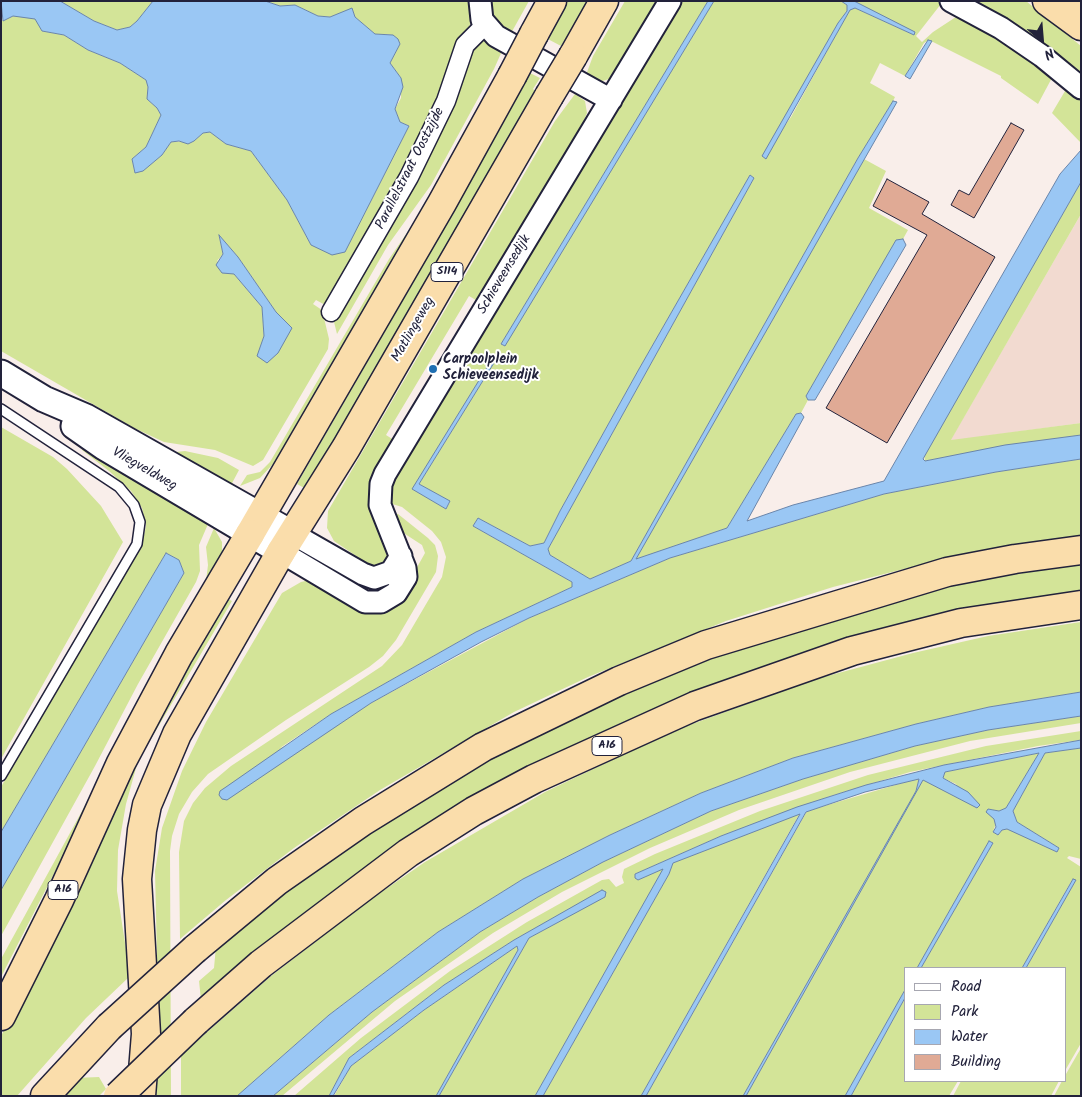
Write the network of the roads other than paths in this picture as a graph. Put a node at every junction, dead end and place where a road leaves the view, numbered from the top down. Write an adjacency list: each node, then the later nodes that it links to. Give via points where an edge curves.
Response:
1 (480, 1): 7 (street, via 480,14)
2 (552, 1): 14 (highway, S114, bridge, via 442,203)
3 (604, 1): 15 (highway, Matlingeweg / S114, bridge, via 351,440)
4 (670, 1): 10 (street, Schieveensedijk)
5 (951, 1): 9 (street, via 1026,45)
6 (1047, 1): 8 (highway)
7 (485, 25): 10 (street, via 496,36); 11 (street, Parallelstraat Oostzijde, via 465,45 446,101 409,177)
8 (1081, 26)
9 (1081, 88)
10 (611, 100): 15 (street, Schieveensedijk, via 385,474 380,505 402,556 406,577 396,593 372,604 356,598)
11 (331, 312)
12 (1, 373): 14 (main road, Vliegveldweg, via 44,398 104,448)
13 (1, 409): 18 (lane, via 119,487 134,505 140,522 137,544)
14 (255, 524): 15 (main road, Vliegveldweg); 19 (highway, A16, via 144,718)
15 (287, 543): 22 (highway, Matlingeweg, via 177,734 148,805 137,860 146,1034)
16 (1081, 550): 20 (highway, bridge, via 947,572 706,645 619,681 483,747 362,821 277,881 109,1027)
17 (1081, 605): 21 (highway, A16, bridge, via 961,623 852,651 695,706 534,779 408,853 261,964)
18 (1, 776)
19 (1, 1016)
20 (45, 1096)
21 (118, 1096)
22 (142, 1096)

